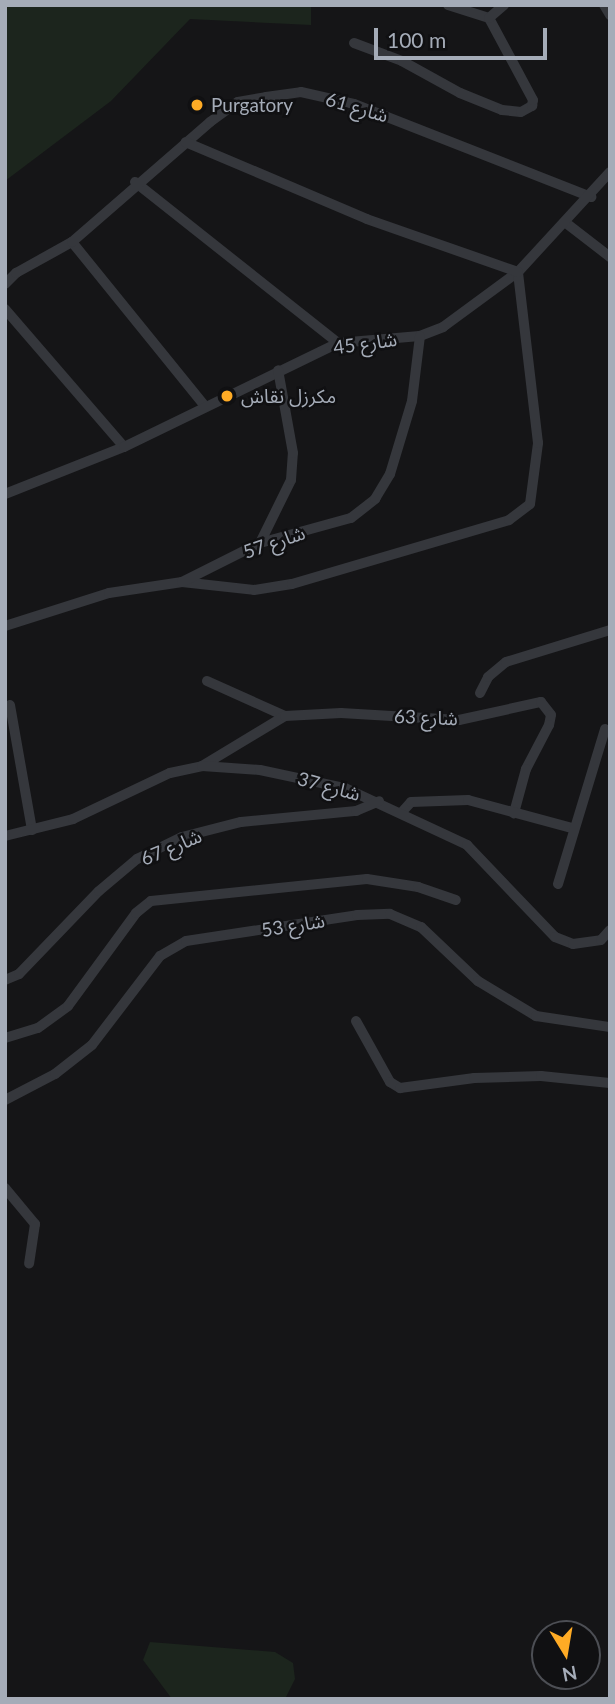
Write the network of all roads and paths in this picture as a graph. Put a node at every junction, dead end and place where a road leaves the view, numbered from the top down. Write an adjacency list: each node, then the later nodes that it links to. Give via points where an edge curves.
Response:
1 (448, 5): 5 (street)
2 (504, 5): 5 (street)
3 (604, 5): 4 (street)
4 (610, 15)
5 (489, 18): 6 (street, via 533,100 532,106 521,112 470,97 402,61)
6 (354, 43)
7 (186, 142): 9 (street, شارع 61); 10 (street, شارع 61, via 238,102 301,92 415,124); 14 (street, via 367,219)
8 (610, 172): 10 (street, شارع 45)
9 (135, 182): 12 (street, شارع 61); 18 (street)
10 (591, 197): 11 (street, شارع 45)
11 (566, 223): 13 (street); 14 (street, شارع 45)
12 (72, 242): 15 (street, شارع 61); 20 (street)
13 (610, 257)
14 (519, 272): 17 (street, شارع 45, via 462,315); 24 (street, via 538,443 534,491 522,514 292,584 243,589)
15 (5, 284)
16 (5, 309): 21 (street)
17 (420, 335): 18 (street, شارع 45); 23 (street, شارع 57, via 403,435 390,474 375,499 351,517)
18 (338, 343): 19 (street, شارع 45)
19 (278, 370): 20 (street, شارع 45); 23 (street, via 293,453 291,480)
20 (204, 405): 21 (street, شارع 45)
21 (124, 447): 22 (street, شارع 45)
22 (5, 494)
23 (260, 543): 24 (street, شارع 57)
24 (182, 582): 25 (street, شارع 57, via 109,593)
25 (5, 625)
26 (610, 630): 28 (street, via 506,662 488,677)
27 (208, 681): 30 (street)
28 (480, 693)
29 (10, 705): 37 (street)
30 (285, 716): 32 (street, شارع 63); 35 (street, شارع 63, via 341,713 459,720 541,702 551,715 549,725 527,769)
31 (605, 729): 36 (street)
32 (202, 766): 33 (street, شارع 37, via 316,780); 37 (street, شارع 37, via 170,773 93,811)
33 (379, 800): 34 (street, شارع 37); 42 (street, شارع 67, via 356,811 241,822 182,837 137,859 99,891 19,974)
34 (402, 812): 35 (street, via 411,802 448,799); 41 (street, شارع 37, via 467,845 555,937 573,944 601,940)
35 (514, 813): 36 (street)
36 (572, 828): 39 (street)
37 (32, 830): 38 (street, شارع 37)
38 (5, 835)
39 (558, 884)
40 (456, 900): 45 (street, via 418,887 367,878 151,901 136,913 68,1006 38,1028)
41 (610, 930)
42 (5, 980)
43 (356, 1021): 46 (street, via 390,1082 400,1088 474,1078 541,1076)
44 (610, 1027): 47 (street, شارع 53, via 536,1016 478,981 421,927 390,914 357,915 186,942 160,956 92,1045 55,1074)
45 (5, 1038)
46 (610, 1083)
47 (5, 1100)
48 (5, 1188): 49 (street, via 35,1224)
49 (29, 1264)

